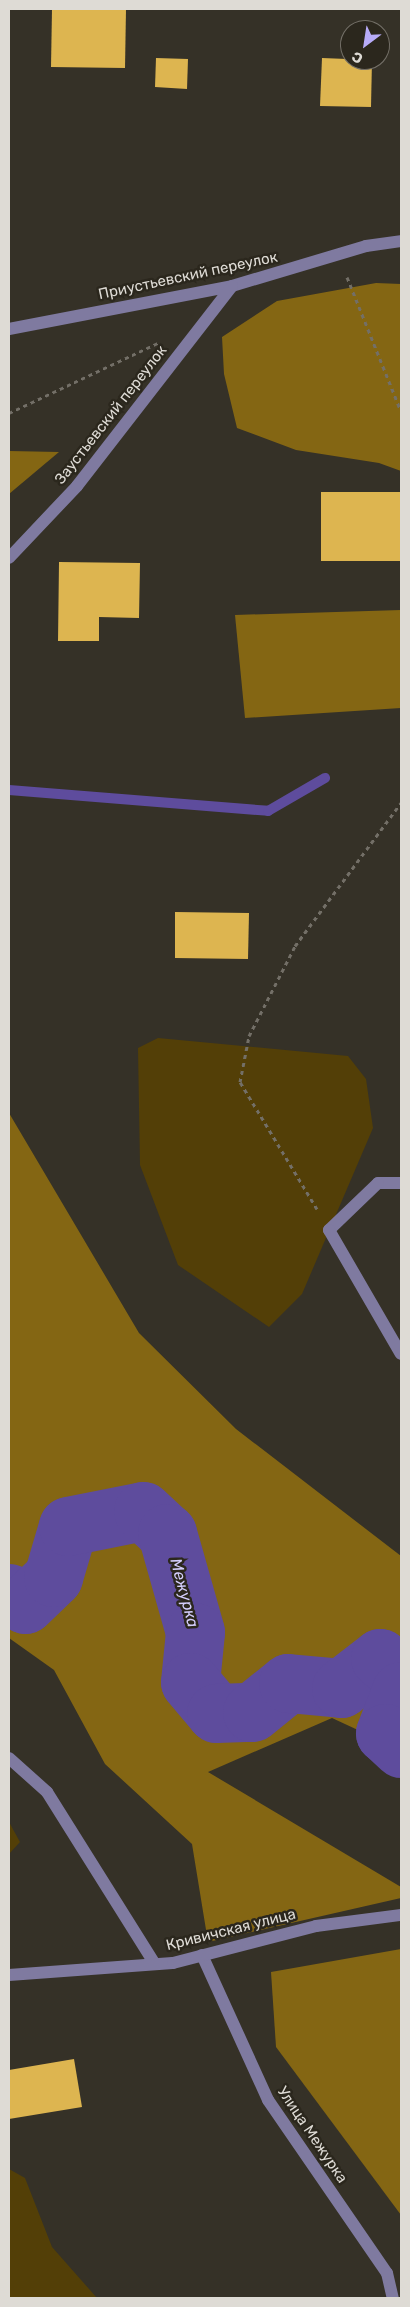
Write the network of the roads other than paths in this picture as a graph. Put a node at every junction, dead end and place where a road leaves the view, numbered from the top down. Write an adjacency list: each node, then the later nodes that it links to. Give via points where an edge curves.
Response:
1 (401, 241): 2 (street, Приустьевский переулок, via 366,246 339,258)
2 (232, 286): 3 (street, Приустьевский переулок); 4 (street, Заустьевский переулок, via 78,486)
3 (9, 329)
4 (9, 558)
5 (401, 1183): 6 (street, via 378,1183 329,1230)
6 (401, 1354)
7 (9, 1758): 10 (street, via 47,1792)
8 (401, 1915): 9 (street, Кривичская улица, via 316,1926)
9 (202, 1955): 10 (street, Кривичская улица); 12 (street, Улица Межурка, via 268,2100)
10 (155, 1964): 11 (street, Кривичская улица)
11 (9, 1975)
12 (387, 2273): 13 (street); 14 (street, Улица Межурка)
13 (401, 2291)
14 (392, 2298)

